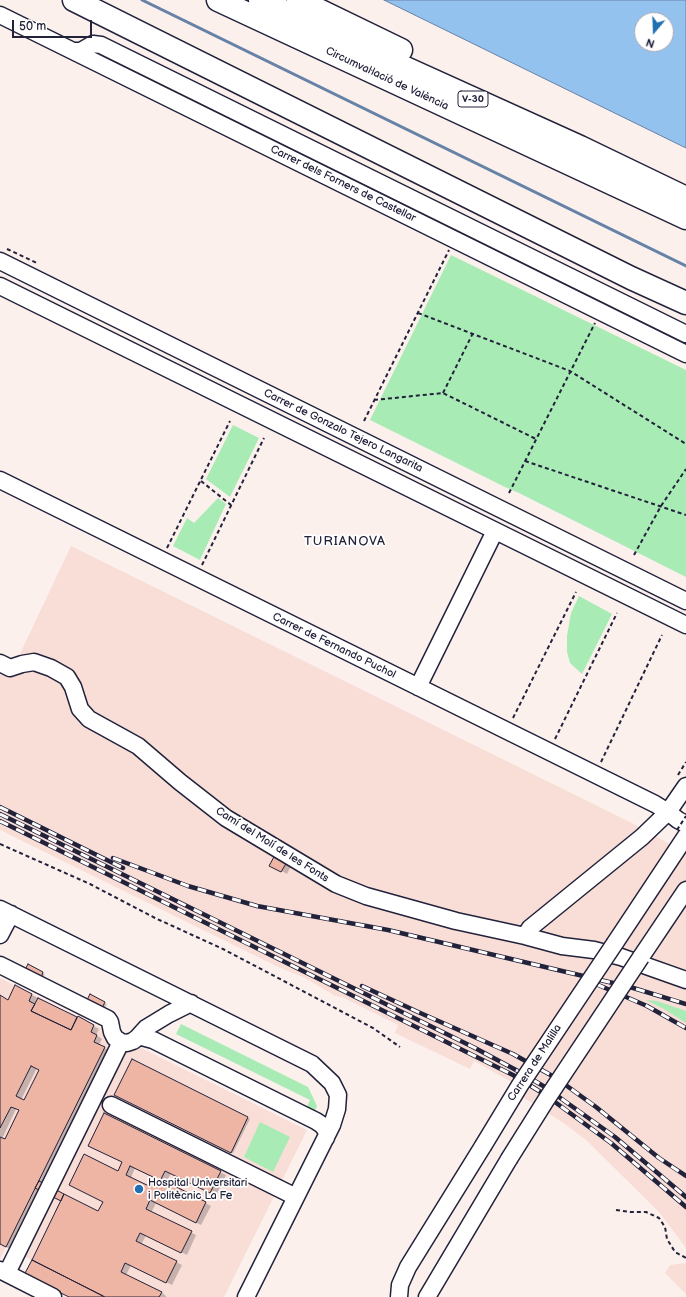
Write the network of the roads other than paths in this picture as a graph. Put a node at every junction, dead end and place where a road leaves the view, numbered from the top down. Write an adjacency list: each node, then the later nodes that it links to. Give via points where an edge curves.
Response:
1 (74, 0): 12 (highway, via 631,278)
2 (218, 0): 9 (highway, Circumval·lació de València / V-30)
3 (260, 0): 8 (highway, Circumval·lació de València / V-30)
4 (298, 0): 7 (highway)
5 (0, 15): 6 (street, Carrer dels Forners de Castellar)
6 (74, 51): 13 (street, via 81,51 93,44 101,45); 14 (street, Carrer dels Forners de Castellar)
7 (686, 189)
8 (686, 198)
9 (686, 218)
10 (0, 261): 17 (street, Carrer de Gonzalo Tejero Langarita)
11 (0, 286): 16 (street, Carrer de Gonzalo Tejero Langarita)
12 (684, 302)
13 (686, 334)
14 (686, 354)
15 (0, 480): 20 (street, Carrer de Fernando Puchol)
16 (495, 531): 18 (street, Carrer de Gonzalo Tejero Langarita); 20 (street)
17 (686, 601)
18 (686, 625)
19 (0, 663): 27 (street, Camí del Molí de les Fonts, via 10,668 34,662 67,677 73,686 80,709 89,719 138,746 226,818 336,884 395,905)
20 (418, 687): 22 (street, Carrer de Fernando Puchol)
21 (686, 786): 22 (street)
22 (668, 812): 23 (street, Carrer de Fernando Puchol, via 678,820); 27 (street, via 642,837 530,928)
23 (683, 830): 39 (street, Carrera de Malilla, bridge, via 672,857 520,1085 408,1267 400,1285)
24 (682, 895): 40 (street, bridge, via 546,1100)
25 (6, 912): 26 (street); 30 (street)
26 (0, 935)
27 (526, 936): 29 (street, Camí del Molí de les Fonts, via 621,957)
28 (0, 965): 32 (street, via 108,1019 115,1038)
29 (686, 980)
30 (191, 1003): 31 (street, via 146,1028); 34 (street, via 312,1064 332,1083 338,1095 337,1109)
31 (137, 1038): 32 (street, via 127,1043); 34 (street, via 153,1040 322,1125 326,1129)
32 (121, 1042): 36 (street)
33 (111, 1105): 35 (street)
34 (326, 1138): 35 (street)
35 (296, 1197): 38 (street)
36 (4, 1272): 37 (street)
37 (49, 1295)
38 (246, 1297)
39 (399, 1297)
40 (427, 1297)

